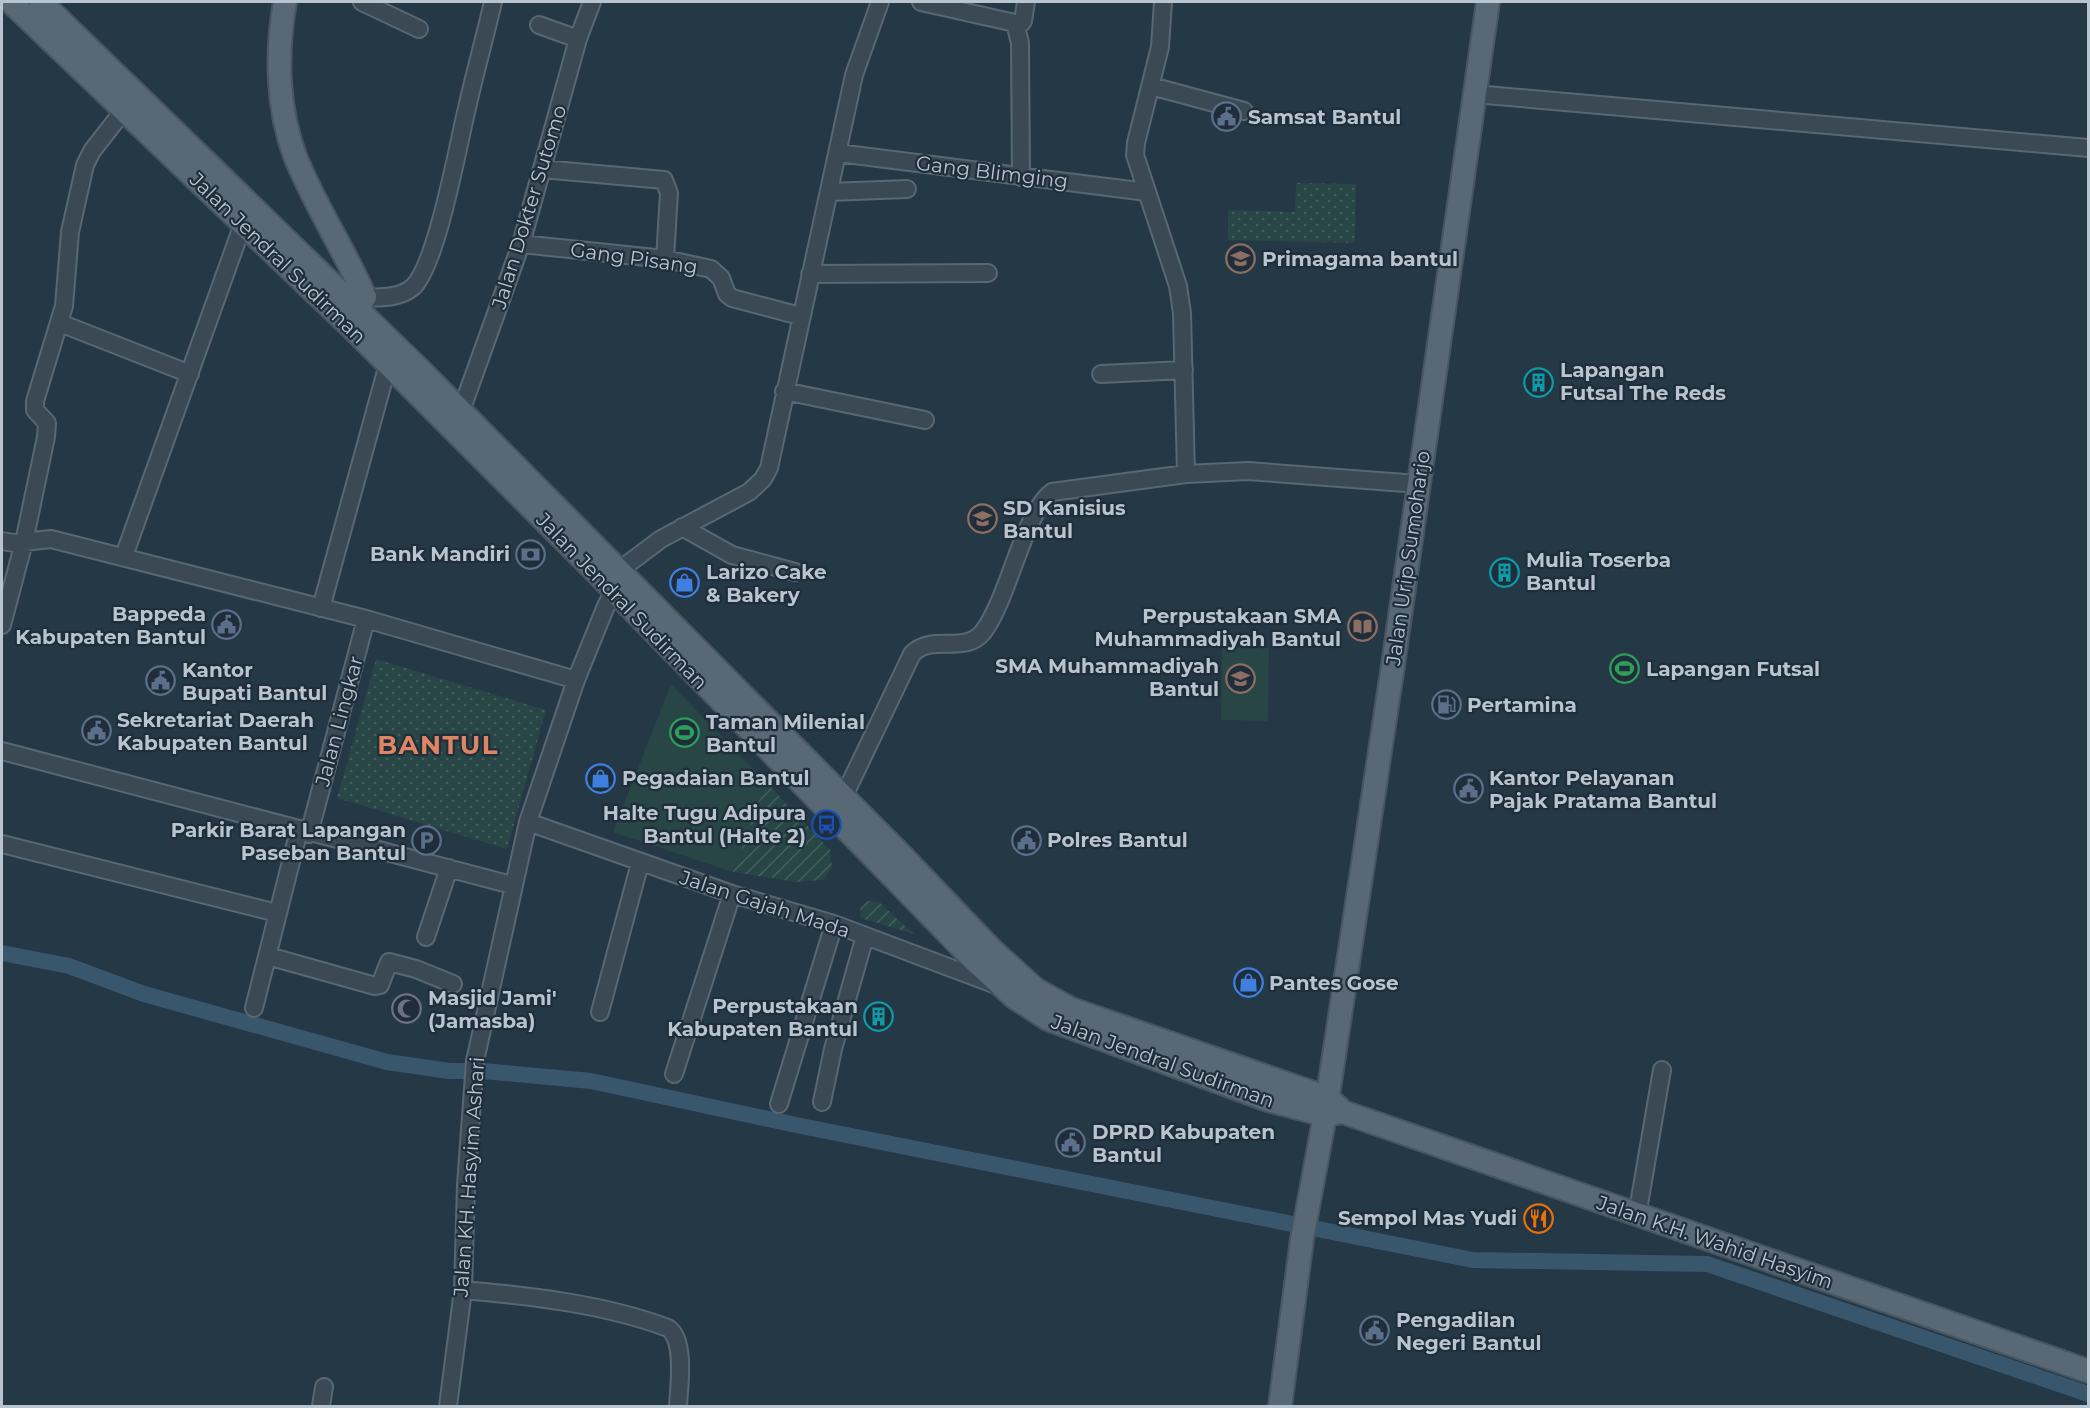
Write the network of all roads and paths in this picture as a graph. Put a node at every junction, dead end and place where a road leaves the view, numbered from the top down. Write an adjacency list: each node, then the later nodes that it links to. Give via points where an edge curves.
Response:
1 (11, 2): 16 (main road, Jalan Jendral Sudirman)
2 (41, 2): 16 (main road, Jalan Jendral Sudirman)
3 (285, 2): 33 (main road, via 280,71 291,145)
4 (362, 2): 14 (street)
5 (493, 2): 33 (street, via 428,261 417,281 405,292)
6 (592, 2): 15 (street, Jalan Dokter Sutomo)
7 (880, 2): 22 (street, Jalan KH. Hasyim Ashari, via 859,55)
8 (921, 2): 13 (street, via 1011,21)
9 (1026, 2): 13 (street, via 1023,21)
10 (1163, 2): 17 (street, via 1160,47)
11 (1488, 2): 18 (main road, Jalan Urip Sumoharjo)
12 (539, 25): 15 (street)
13 (1017, 28): 24 (street)
14 (419, 29)
15 (578, 39): 23 (street, Jalan Dokter Sutomo)
16 (81, 54): 19 (main road, Jalan Jendral Sudirman); 33 (main road, Jalan Jendral Sudirman)
17 (1151, 86): 20 (street); 27 (street, via 1135,149)
18 (1475, 92): 21 (street); 44 (main road, Jalan Urip Sumoharjo)
19 (124, 110): 28 (main road, Jalan Jendral Sudirman); 35 (street, via 85,165 70,232)
20 (1244, 111)
21 (2088, 148)
22 (838, 153): 24 (street, Gang Blimging); 26 (street, Jalan KH. Hasyim Ashari)
23 (542, 169): 29 (street, Jalan Dokter Sutomo); 30 (street, via 664,180 669,193)
24 (1021, 177): 27 (street, Gang Blimging)
25 (907, 189): 26 (street)
26 (829, 192): 32 (street, Jalan KH. Hasyim Ashari)
27 (1147, 192): 37 (street, via 1178,286)
28 (243, 224): 36 (main road, Jalan Jendral Sudirman); 38 (street)
29 (521, 244): 30 (street, Gang Pisang); 41 (street, Jalan Dokter Sutomo)
30 (664, 259): 34 (street, Gang Pisang, via 715,271 732,298)
31 (988, 273): 32 (street)
32 (810, 274): 34 (street, Jalan KH. Hasyim Ashari)
33 (360, 302): 41 (main road, Jalan Jendral Sudirman)
34 (800, 316): 40 (street, Jalan KH. Hasyim Ashari)
35 (60, 323): 38 (street); 47 (street, via 35,401 35,410 47,423 46,437)
36 (388, 364): 50 (main road, Jalan Jendral Sudirman); 51 (street)
37 (1184, 370): 39 (street); 43 (street)
38 (190, 374): 48 (street)
39 (1101, 374)
40 (784, 392): 42 (street); 45 (street, Jalan KH. Hasyim Ashari, via 764,479 749,492)
41 (461, 411): 50 (main road, Jalan Jendral Sudirman)
42 (925, 420)
43 (1186, 474): 44 (street, via 1248,471); 56 (street, via 1057,491 1046,497 983,633 969,642 926,644 912,654)
44 (1418, 484): 77 (main road, Jalan Urip Sumoharjo)
45 (682, 527): 49 (street, via 732,555); 50 (street, Jalan KH. Hasyim Ashari, via 638,555)
46 (2, 541): 47 (street)
47 (24, 542): 48 (street, via 51,539); 53 (street)
48 (124, 556): 51 (street)
49 (795, 572)
50 (618, 583): 54 (street, Jalan KH. Hasyim Ashari); 56 (main road, Jalan Jendral Sudirman); 70 (main road, Jalan Jendral Sudirman)
51 (321, 608): 52 (street)
52 (366, 619): 54 (street); 58 (street, Jalan Lingkar)
53 (2, 625)
54 (576, 681): 57 (street, Jalan KH. Hasyim Ashari)
55 (2, 751): 58 (street)
56 (843, 798): 77 (main road, Jalan Jendral Sudirman, via 997,955 1051,1000)
57 (528, 822): 60 (street, Jalan Gajah Mada); 62 (street, Jalan KH. Hasyim Ashari)
58 (304, 832): 61 (street); 64 (street, Jalan Lingkar)
59 (2, 844): 64 (street)
60 (640, 864): 63 (street, Jalan Gajah Mada); 72 (street)
61 (449, 868): 62 (street); 67 (street)
62 (512, 885): 79 (street, Jalan KH. Hasyim Ashari, via 474,1069)
63 (732, 894): 65 (street, Jalan Gajah Mada); 74 (street)
64 (277, 913): 68 (street, Jalan Lingkar)
65 (834, 924): 66 (street, Jalan Gajah Mada); 76 (street)
66 (865, 936): 70 (street, Jalan Gajah Mada); 75 (street)
67 (426, 937)
68 (268, 956): 69 (street, via 375,986 380,985 389,962); 71 (street, Jalan Lingkar)
69 (453, 984)
70 (1002, 987): 77 (main road, Jalan Jendral Sudirman, via 1040,1015 1088,1036 1268,1100)
71 (254, 1008)
72 (600, 1012)
73 (1662, 1070): 78 (street)
74 (674, 1074)
75 (822, 1102)
76 (779, 1104)
77 (1332, 1108): 78 (main road, Jalan K.H. Wahid Hasyim); 85 (main road, Jalan Urip Sumoharjo, via 1302,1239)
78 (1637, 1216): 80 (main road, Jalan K.H. Wahid Hasyim)
79 (463, 1290): 83 (street, Jalan KH. Hasyim Ashari); 84 (street, via 544,1299 668,1329 679,1352)
80 (2088, 1371)
81 (324, 1387): 82 (street)
82 (321, 1407)
83 (448, 1407)
84 (678, 1407)
85 (1280, 1407)

